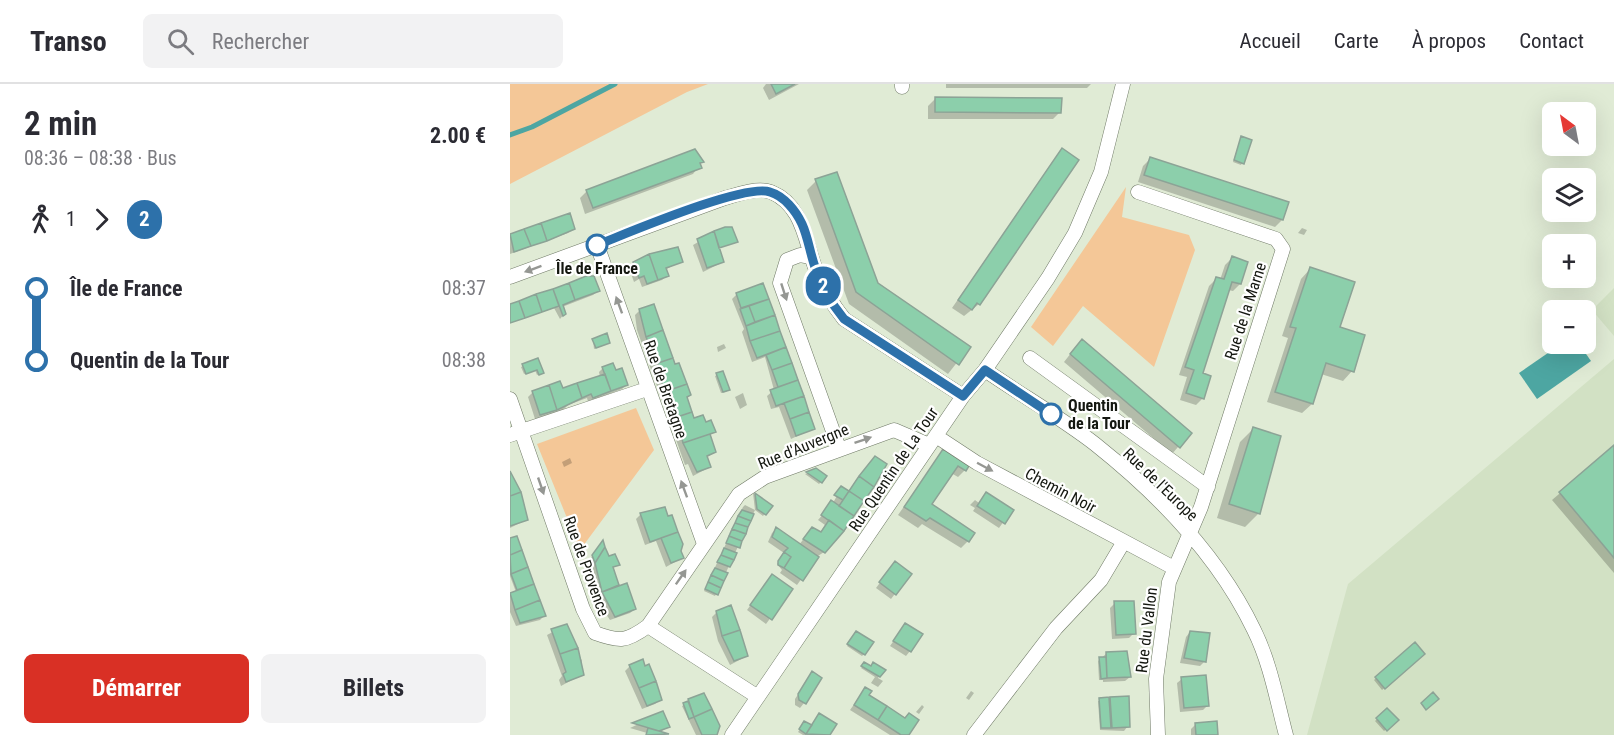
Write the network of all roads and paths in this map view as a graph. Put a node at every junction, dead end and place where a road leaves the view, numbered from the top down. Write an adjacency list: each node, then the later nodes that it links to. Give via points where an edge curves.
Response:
1 (1123, 84): 7 (street, Rue Quentin de La Tour, via 1101,172 1075,233)
2 (1138, 192): 14 (street, Rue de la Marne, via 1276,239 1283,249)
3 (597, 245): 4 (street, via 725,198 770,191 791,206 802,224); 5 (street, one-way to 5); 8 (street, Rue de Bretagne, one-way to 3)
4 (812, 257): 9 (street, via 829,300 844,319); 13 (street, one-way to 13, via 800,255 787,260 780,283)
5 (510, 277)
6 (1030, 358): 14 (street)
7 (985, 370): 9 (street, Rue Quentin de La Tour); 15 (street, Rue de l'Europe, via 1094,444)
8 (647, 389): 11 (street); 17 (street, Rue de Bretagne, one-way to 8)
9 (963, 396): 12 (street, Rue Quentin de La Tour)
10 (510, 399): 11 (street, Rue de Provence)
11 (516, 433): 19 (street, Rue de Provence, one-way to 19, via 595,633 617,641)
12 (933, 441): 13 (street, Rue d'Auvergne, one-way to 12, via 894,430); 16 (street, Chemin Noir, one-way to 16); 20 (street, Rue Quentin de La Tour)
13 (839, 448): 17 (street, Rue d'Auvergne, via 765,477 739,494)
14 (1208, 487): 15 (street, Rue de la Marne)
15 (1188, 532): 18 (street, Rue du Vallon); 24 (street, Rue de l'Europe, via 1236,595 1256,632)
16 (1123, 543): 18 (street, Chemin Noir); 22 (street, via 1101,580 1056,628)
17 (704, 544): 19 (street, Rue d'Auvergne, one-way to 17)
18 (1174, 568): 23 (street, Rue du Vallon, via 1163,607 1156,679)
19 (648, 626): 20 (street)
20 (758, 697): 21 (street, Rue Quentin de La Tour)
21 (732, 735)
22 (974, 735)
23 (1158, 735)
24 (1286, 735)

